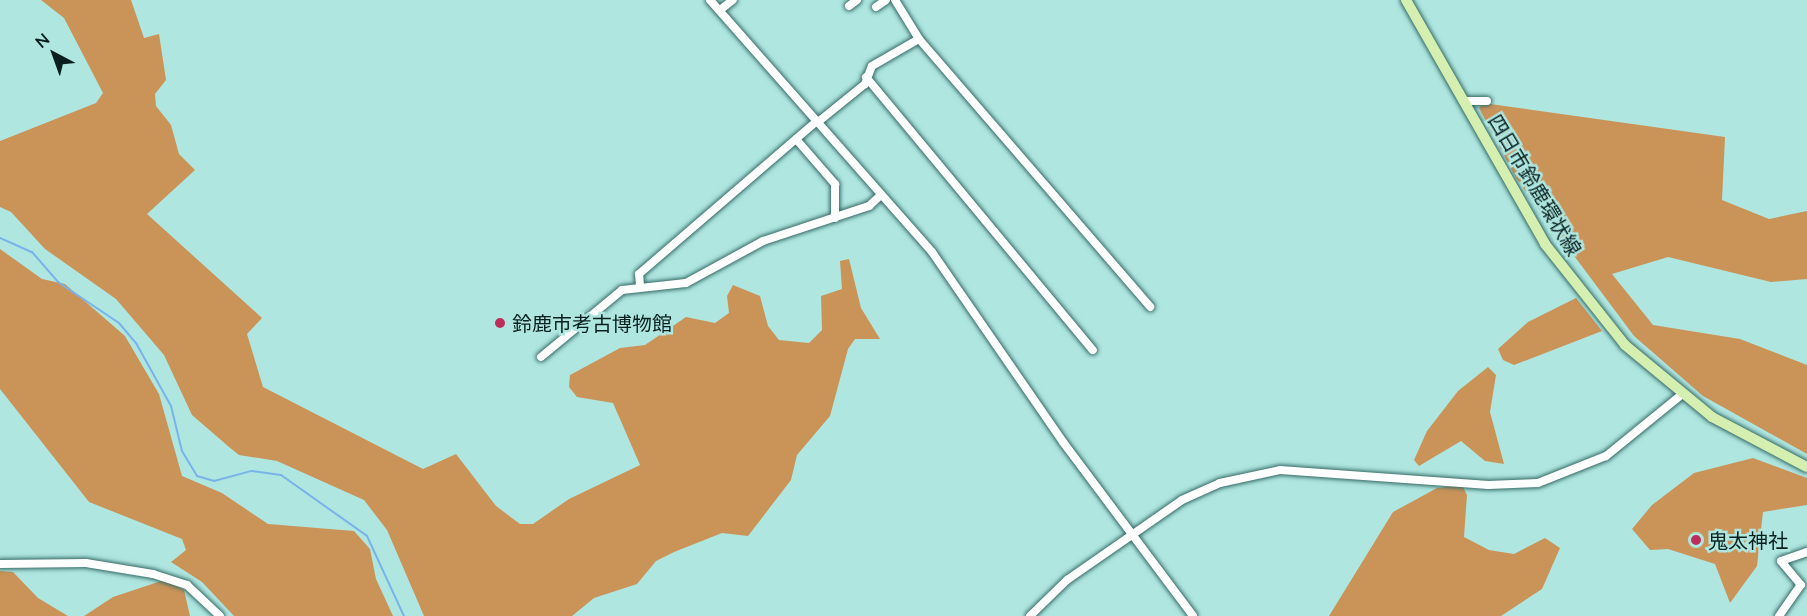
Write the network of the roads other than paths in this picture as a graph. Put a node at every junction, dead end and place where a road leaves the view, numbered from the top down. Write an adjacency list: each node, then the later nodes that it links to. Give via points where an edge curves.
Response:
1 (710, 0): 9 (street)
2 (733, 0): 9 (street)
3 (857, 0): 7 (street)
4 (886, 0): 8 (street)
5 (895, 0): 10 (street)
6 (1406, 0): 12 (main road, 四日市鈴鹿環状線)
7 (849, 6)
8 (876, 7)
9 (720, 10): 14 (street)
10 (919, 39): 11 (street, via 872,66); 19 (street)
11 (867, 77): 14 (street); 20 (street)
12 (1463, 101): 13 (street); 22 (main road, 四日市鈴鹿環状線, via 1545,244 1625,345)
13 (1487, 101)
14 (818, 122): 15 (street); 16 (street)
15 (796, 139): 17 (street, via 835,184); 18 (street, via 639,274)
16 (881, 195): 17 (street); 24 (street, via 932,252)
17 (835, 218): 18 (street, via 763,241 686,283)
18 (640, 285): 21 (street, via 606,300)
19 (1150, 307)
20 (1093, 350)
21 (541, 357)
22 (1681, 394): 23 (main road, 四日市鈴鹿環状線); 24 (street, via 1606,456 1550,480 1510,486 1318,471 1258,472 1199,490)
23 (1807, 467)
24 (1132, 536): 28 (street, via 1048,595); 29 (street)
25 (1807, 552): 30 (street, via 1780,561 1801,585)
26 (0, 564): 27 (street, via 86,563 153,574 187,585)
27 (220, 616)
28 (1030, 616)
29 (1193, 616)
30 (1779, 616)

